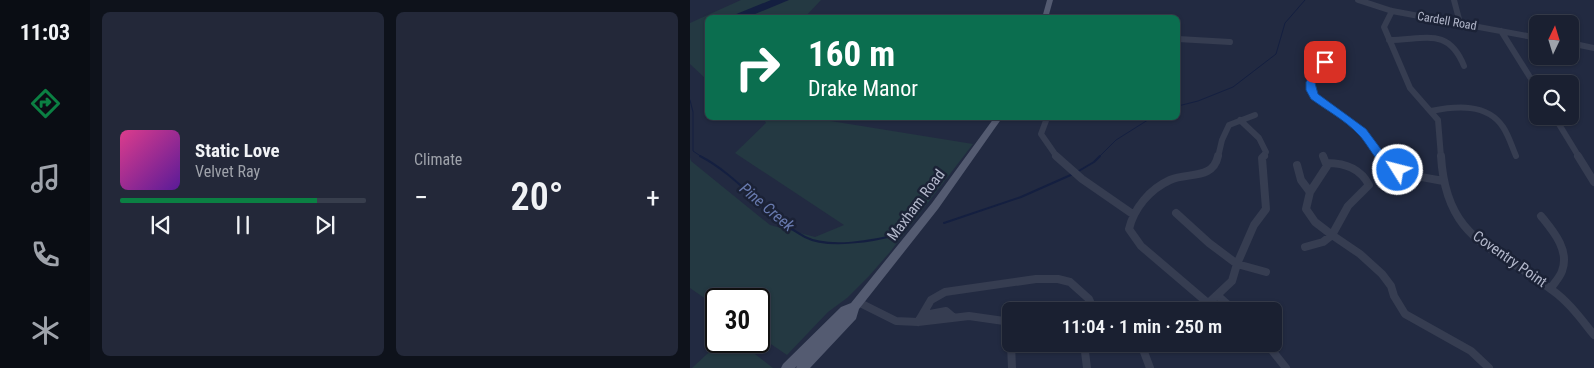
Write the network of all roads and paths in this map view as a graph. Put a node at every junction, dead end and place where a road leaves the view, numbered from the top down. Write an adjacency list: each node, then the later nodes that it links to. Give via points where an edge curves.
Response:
1 (1050, 0): 5 (main road)
2 (1358, 0): 4 (street, Cardell Road)
3 (1454, 0): 6 (street)
4 (1392, 11): 6 (street, Cardell Road); 10 (street, Coventry Point, via 1384,27)
5 (1046, 15)
6 (1460, 23): 7 (street, Cardell Road)
7 (1502, 31): 8 (street, Cardell Road); 16 (street)
8 (1529, 36)
9 (1180, 39): 11 (street)
10 (1389, 40): 15 (street, via 1443,40 1453,45); 17 (street, Coventry Point, via 1410,88)
11 (1230, 42)
12 (1579, 45): 13 (street)
13 (1593, 49)
14 (1325, 62): 25 (street, via 1310,82 1311,90 1320,102 1350,120 1389,165 1408,174)
15 (1464, 66)
16 (1529, 76)
17 (1431, 111): 23 (street, via 1465,106 1486,113 1503,128); 25 (street, Coventry Point, via 1440,128)
18 (1255, 115): 21 (street)
19 (997, 120): 41 (main road, Maxham Road, via 935,206)
20 (1046, 120): 29 (street, via 1041,134 1046,145 1080,179)
21 (1240, 120): 29 (street, via 1229,125 1220,143 1218,162 1207,172 1172,180 1156,190); 33 (street, via 1265,145 1266,152 1262,158 1266,209 1254,226)
22 (1559, 125): 26 (street)
23 (1516, 156)
24 (1297, 165): 27 (street, via 1301,180)
25 (1444, 181): 35 (street, Coventry Point, via 1450,203 1475,237)
26 (1594, 182)
27 (1310, 192): 31 (street, via 1306,208 1315,222); 31 (street, via 1325,160 1350,165 1366,180 1368,186 1348,206)
28 (1176, 213): 33 (street)
29 (1134, 215): 38 (street, via 1129,229 1141,246)
30 (1541, 216): 35 (street, via 1556,235 1565,258 1562,271)
31 (1332, 235): 32 (street, via 1323,242); 55 (street, via 1382,274 1405,314 1471,351)
32 (1305, 247)
33 (1237, 264): 34 (street); 36 (street, via 1232,281)
34 (1266, 272)
35 (1551, 288): 44 (street, Coventry Point)
36 (1217, 295): 39 (street); 40 (street)
37 (1090, 302): 43 (street, via 1070,282 1036,279 945,292 931,300)
38 (1207, 302)
39 (1211, 302)
40 (1225, 302)
41 (856, 305): 43 (street, via 896,320); 49 (main road, Maxham Road, via 845,310); 50 (main road, Maxham Road, via 852,315)
42 (1002, 321): 43 (street, via 969,316 954,317 945,323 929,326)
43 (920, 322)
44 (1594, 335)
45 (1011, 352): 51 (street)
46 (1085, 352): 52 (street)
47 (1142, 352): 53 (street)
48 (1273, 352): 54 (street)
49 (787, 368)
50 (802, 368)
51 (1012, 368)
52 (1087, 368)
53 (1150, 368)
54 (1286, 368)
55 (1489, 368)

